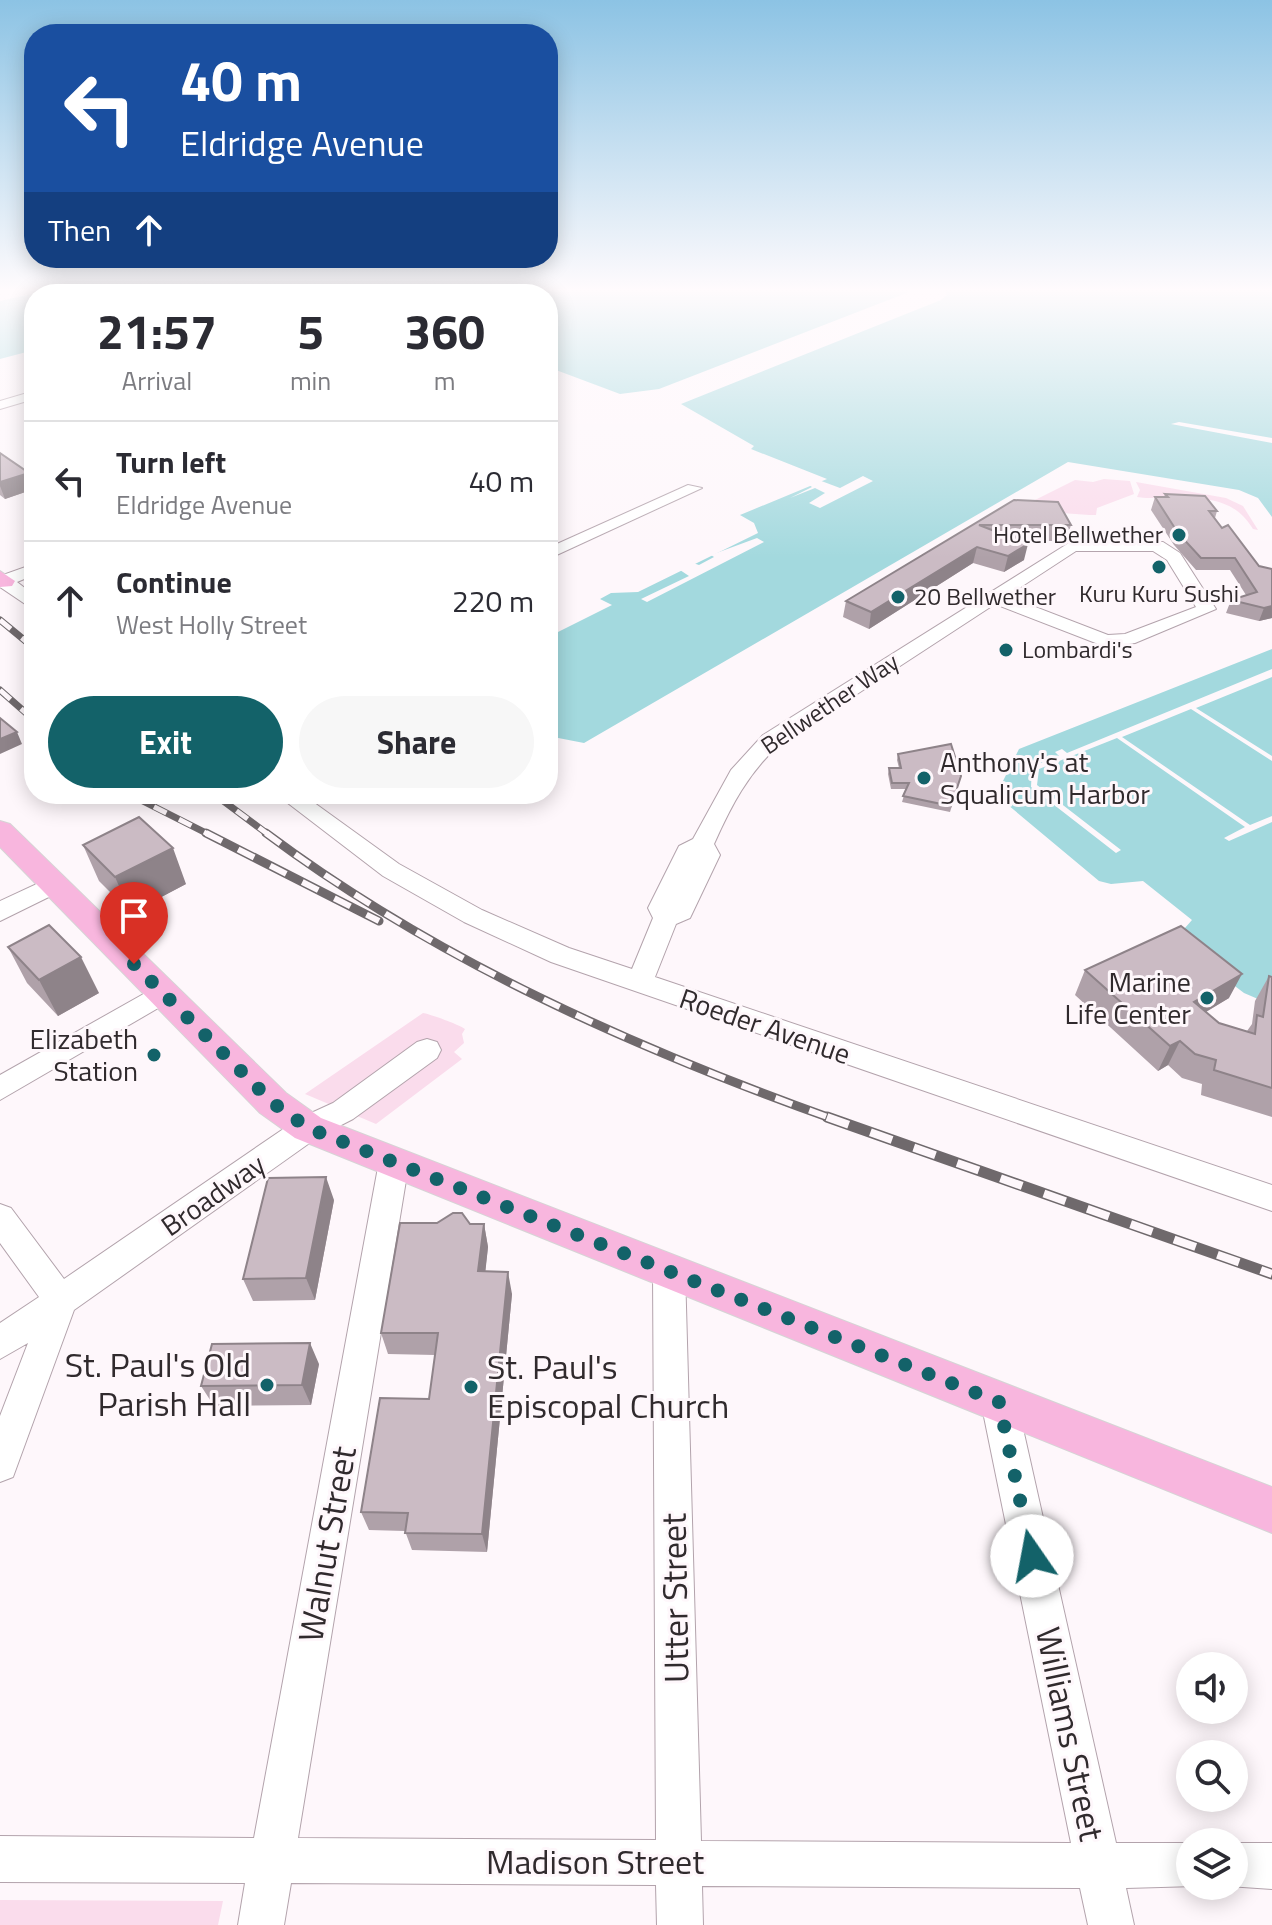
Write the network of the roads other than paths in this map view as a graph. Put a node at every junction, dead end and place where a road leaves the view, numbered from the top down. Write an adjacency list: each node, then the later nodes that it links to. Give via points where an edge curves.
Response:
1 (24, 398): 2 (street)
2 (0, 405)
3 (694, 488): 4 (street)
4 (558, 549)
5 (24, 572): 6 (street)
6 (1, 580): 7 (street)
7 (24, 597)
8 (993, 597): 8 (street, Bellwether Way, via 1072,546 1157,546 1174,557 1207,609 1128,639 1106,641); 13 (street, Bellwether Way, via 753,756 724,796 702,844 708,855 681,912 666,918)
9 (300, 804): 13 (street, Roeder Avenue, via 378,862 439,897 560,955)
10 (0, 830): 11 (main road)
11 (54, 884): 12 (street); 14 (main road)
12 (0, 912)
13 (639, 983): 19 (street, Roeder Avenue)
14 (163, 993): 16 (street); 17 (main road, via 273,1103)
15 (427, 1050): 17 (street, Broadway, via 343,1111)
16 (0, 1089)
17 (308, 1128): 18 (main road); 22 (street, Broadway)
18 (394, 1162): 21 (main road); 28 (street, Walnut Street)
19 (1272, 1198)
20 (0, 1218): 22 (street)
21 (669, 1271): 24 (main road); 29 (street, Utter Street)
22 (61, 1301): 23 (street, Broadway); 25 (street)
23 (0, 1343)
24 (999, 1402): 26 (main road); 30 (street, Williams Street)
25 (0, 1464)
26 (1272, 1510)
27 (0, 1859): 28 (street, Madison Street)
28 (272, 1861): 29 (street, Madison Street); 34 (street, Walnut Street)
29 (679, 1863): 30 (street, Madison Street); 35 (street, Utter Street)
30 (1099, 1865): 31 (street, Madison Street); 36 (street, Williams Street)
31 (1176, 1866)
32 (1248, 1866): 33 (street)
33 (1272, 1866)
34 (261, 1925)
35 (680, 1925)
36 (1111, 1925)

